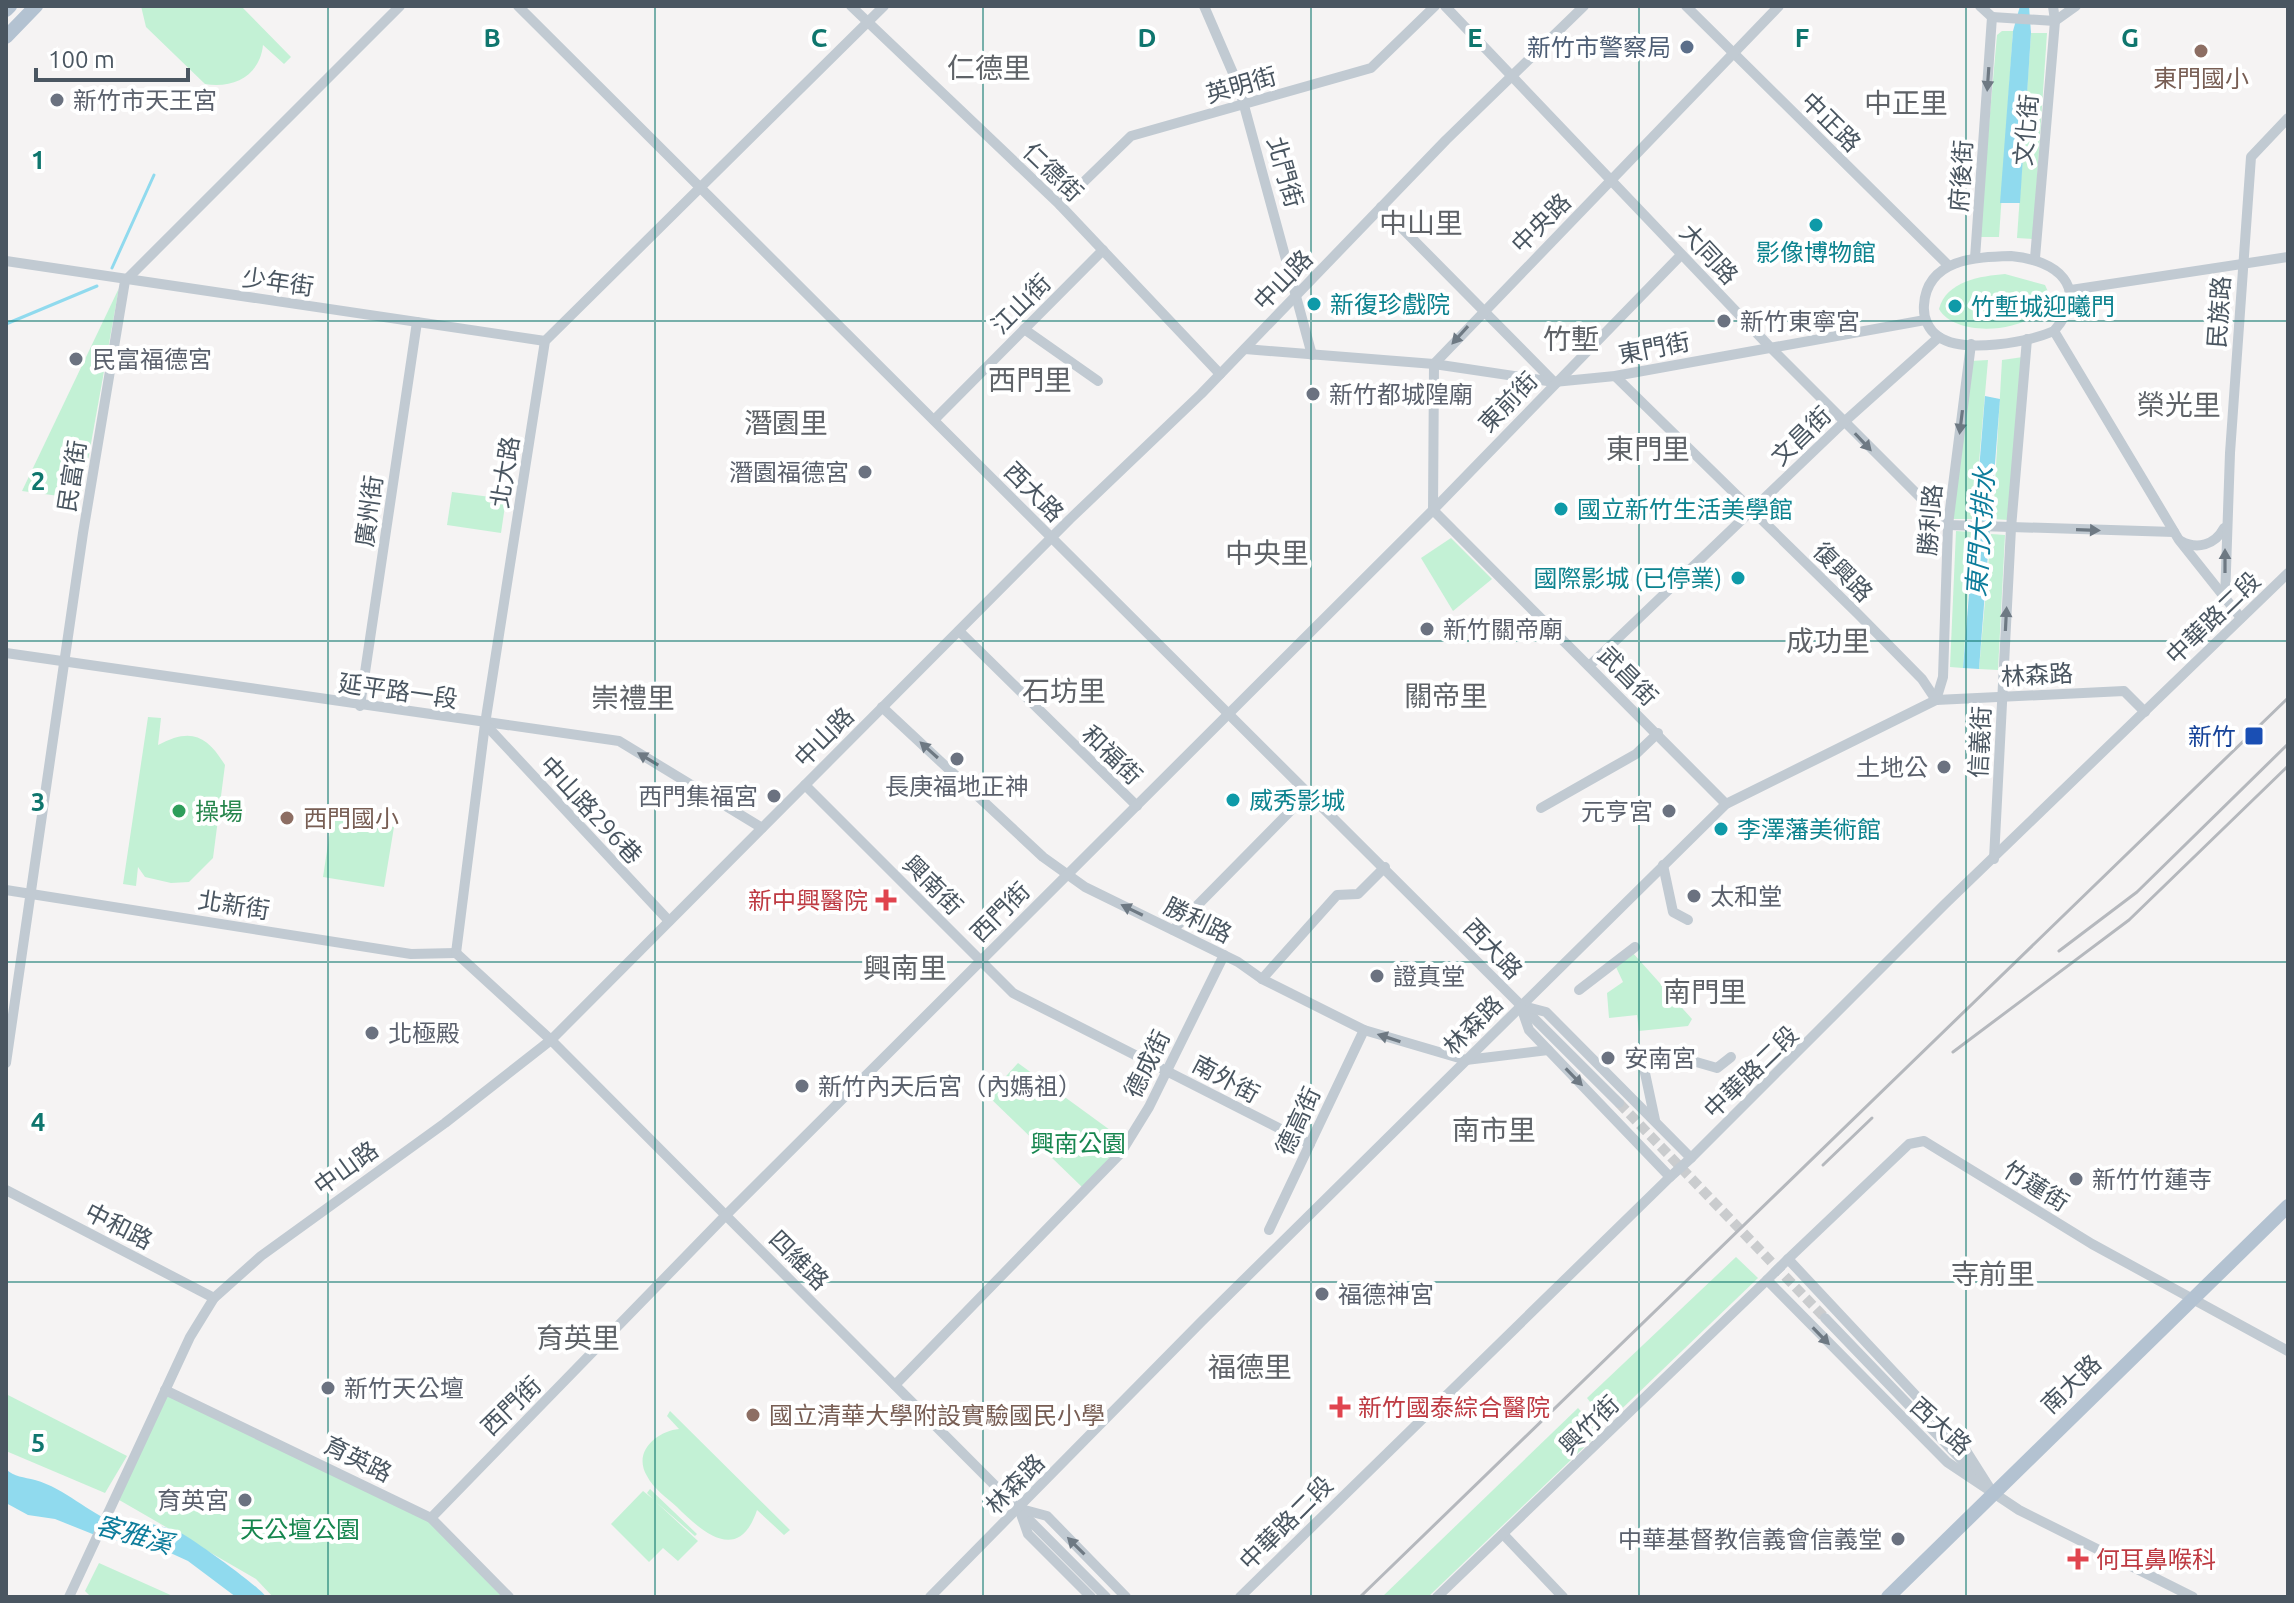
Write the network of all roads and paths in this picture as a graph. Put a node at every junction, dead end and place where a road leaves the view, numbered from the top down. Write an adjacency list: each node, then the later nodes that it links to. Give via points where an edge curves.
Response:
1 (36, 6): 18 (main road)
2 (400, 6): 35 (street)
3 (518, 6): 24 (street, 西大路)
4 (851, 6): 17 (street, 仁德街)
5 (884, 6): 17 (street)
6 (1204, 6): 21 (street, 北門街)
7 (1435, 6): 21 (street, 英明街, via 1371,68)
8 (1445, 6): 20 (street, 大同路)
9 (1584, 6): 20 (street, 中山路)
10 (1686, 6): 19 (street, 中正路)
11 (1779, 6): 19 (street, 中央路)
12 (1980, 6): 15 (street)
13 (2053, 6): 16 (street, 文化街)
14 (2076, 6): 16 (street)
15 (1992, 17): 16 (street); 30 (street, 府後街, one-way to 30)
16 (2055, 21): 31 (street, 文化街)
17 (867, 22): 24 (street); 25 (street, 仁德街)
18 (8, 31)
19 (1733, 53): 23 (street, 中央路); 34 (street, 中正路)
20 (1513, 76): 23 (street, 大同路); 26 (street, 中山路)
21 (1245, 105): 25 (street, 英明街, via 1131,136); 37 (street, 北門街)
22 (2288, 118): 33 (street, 民族路, via 2251,157)
23 (1612, 179): 28 (street, 大同路); 38 (street, 中央路)
24 (701, 187): 45 (street); 55 (street, 西大路)
25 (1060, 205): 27 (street, 仁德街)
26 (1381, 207): 37 (street, 中山路); 38 (street)
27 (1103, 250): 41 (street, 江山街); 51 (street, 仁德街)
28 (1681, 255): 47 (street, 大同路); 54 (street, 東前街)
29 (2288, 257): 33 (street)
30 (1975, 258): 31 (street); 34 (street)
31 (2035, 258): 36 (street, via 2058,271)
32 (6, 261): 35 (street, 少年街)
33 (2242, 264): 36 (street); 59 (street, 民族路)
34 (1948, 265): 39 (street, via 1929,284)
35 (125, 281): 40 (street, 少年街); 69 (street, 民富街)
36 (2071, 290): 42 (street, via 2065,315)
37 (1298, 294): 48 (street, 中山路); 49 (street, 北門街)
38 (1482, 310): 50 (street, 中央路, one-way to 50); 54 (street)
39 (1925, 320): 43 (street); 47 (street, 東門街)
40 (417, 322): 45 (street, 少年街); 73 (street, 廣州街)
41 (1024, 329): 53 (street); 55 (street, 江山街)
42 (2054, 331): 44 (street); 62 (street)
43 (1939, 337): 46 (street); 56 (street, 文昌街)
44 (2027, 339): 46 (street); 61 (street, 信義街)
45 (545, 341): 77 (street, 北大路)
46 (1971, 344): 60 (street, 勝利路, one-way to 60)
47 (1769, 346): 52 (street, 東門街); 56 (street, 大同路)
48 (1245, 349): 49 (street, 東門街); 51 (street, 中山路)
49 (1312, 355): 50 (street, 東門街)
50 (1434, 364): 54 (street, 東門街); 57 (street)
51 (1220, 374): 63 (street, 中山路)
52 (1615, 376): 54 (street, 東門街); 58 (street, 復興路)
53 (1098, 381)
54 (1554, 382): 57 (street, 東前街)
55 (934, 420): 63 (street, 西大路)
56 (1844, 422): 58 (street, 文昌街); 60 (street, 大同路, one-way to 60)
57 (1433, 510): 70 (street, 武昌街); 76 (street, 西門街)
58 (1753, 511): 70 (street, 文昌街); 72 (street, 復興路, via 1922,679)
59 (2226, 523): 62 (street, via 2219,537 2205,544 2190,546); 65 (street, 民族路, one-way to 59)
60 (1948, 525): 61 (street); 72 (street, 勝利路, via 1943,677)
61 (2011, 528): 62 (street, one-way to 62); 71 (street, 信義街, one-way to 61)
62 (2176, 536): 65 (street)
63 (1051, 538): 67 (street, 中山路); 76 (street, 西大路)
64 (2288, 573): 66 (street, 中華路二段)
65 (2225, 599): 66 (street)
66 (2241, 618): 75 (street, 中華路二段)
67 (959, 631): 74 (street, 中山路); 82 (street, 和福街)
68 (6, 653): 69 (street, 延平路一段)
69 (64, 662): 73 (street, 延平路一段); 90 (street, 民富街)
70 (1589, 666): 78 (street, 武昌街)
71 (2002, 697): 72 (street, 林森路); 75 (street, 林森路, via 2124,691); 85 (street, 信義街)
72 (1936, 700): 81 (street, 林森路)
73 (360, 706): 77 (street, 延平路一段)
74 (882, 707): 79 (street, 中山路); 88 (street, 勝利路, one-way to 74, via 1043,857)
75 (2145, 712): 85 (street, 中華路二段)
76 (1228, 713): 80 (street, 西大路); 82 (street, 西門街)
77 (485, 724): 84 (street, 延平路一段, one-way to 77, via 619,741); 92 (street, 中山路296巷); 95 (street, 北大路)
78 (1658, 733): 81 (street, 武昌街); 83 (street, via 1636,754)
79 (805, 785): 84 (street, 中山路); 97 (street, 興南街)
80 (1308, 793): 87 (street, 西大路); 93 (street)
81 (1726, 804): 86 (street, 林森路)
82 (1137, 806): 88 (street, 西門街)
83 (1541, 808)
84 (762, 828): 92 (street, 中山路)
85 (1994, 859): 111 (street, 中華路二段)
86 (1663, 865): 91 (street, via 1673,912); 100 (street, 林森路)
87 (1385, 867): 98 (street, via 1358,894 1337,895); 100 (street, 西大路)
88 (1067, 873): 93 (street, 勝利路, one-way to 88); 97 (street, 西門街)
89 (6, 890): 90 (street, 北新街)
90 (32, 894): 95 (street, 北新街, via 411,954); 106 (street, 民富街)
91 (1688, 920)
92 (669, 921): 102 (street, 中山路)
93 (1173, 930): 96 (street, 勝利路)
94 (1635, 947): 99 (street)
95 (456, 953): 102 (street)
96 (1224, 955): 98 (street, 勝利路); 107 (street, 德成街)
97 (981, 961): 107 (street, 興南街, via 1013,993); 115 (street, 西門街)
98 (1262, 979): 101 (street, 勝利路)
99 (1579, 990)
100 (1521, 1006): 103 (street, 西大路, via 1529,1030); 105 (street, 林森路); 108 (street, 西大路); 109 (street, 西大路, via 1546,1012)
101 (1364, 1030): 105 (street, 勝利路, one-way to 101); 110 (street, 德高街)
102 (551, 1040): 115 (street, 四維路); 120 (street, 中山路, via 261,1256)
103 (1548, 1050): 105 (street, 勝利路); 112 (street, 西大路, one-way to 112)
104 (1731, 1057): 109 (street, via 1717,1068 1672,1055 1639,1060)
105 (1466, 1060): 126 (street, 林森路)
106 (6, 1063)
107 (1167, 1070): 110 (street, 南外街); 123 (street, 德成街, via 1120,1154)
108 (1619, 1103)
109 (1655, 1122): 111 (street, 西大路)
110 (1310, 1144): 116 (street, 德高街)
111 (1691, 1158): 112 (street, 中華路二段, bridge)
112 (1670, 1177): 136 (street, 中華路二段)
113 (6, 1190): 120 (street, 中和路)
114 (2288, 1206): 119 (main road, 南大路)
115 (726, 1215): 123 (street, 四維路); 127 (street, 西門街)
116 (1269, 1230)
117 (1788, 1259): 118 (street, 竹蓮街, bridge); 119 (street, 竹蓮街, via 1909,1144 1924,1141 2092,1244); 125 (street, 西大路, via 1963,1446)
118 (1767, 1280): 125 (street, 西大路, one-way to 125, via 1947,1462); 128 (street, 興竹街)
119 (2192, 1297): 122 (street, 竹蓮街); 125 (main road, 南大路)
120 (214, 1298): 124 (street, 中山路)
121 (1825, 1318): 125 (street, 西大路)
122 (2288, 1351)
123 (895, 1385): 126 (street, 四維路)
124 (165, 1390): 127 (street, 育英路); 130 (street, 中山路)
125 (1992, 1492): 129 (street, 西大路); 139 (main road, 南大路)
126 (1019, 1508): 132 (street, 林森路); 133 (street, 四維路, via 1028,1534); 134 (street, 四維路); 135 (street, 四維路, one-way to 126, via 1047,1516)
127 (431, 1518): 131 (street, 育英路)
128 (1503, 1534): 137 (street, 興竹街); 138 (street)
129 (2179, 1594): 140 (street, 西大路)
130 (69, 1597)
131 (509, 1597)
132 (930, 1597)
133 (1091, 1597)
134 (1106, 1597)
135 (1126, 1597)
136 (1240, 1597)
137 (1437, 1597)
138 (1563, 1597)
139 (1888, 1597)
140 (2193, 1597)

